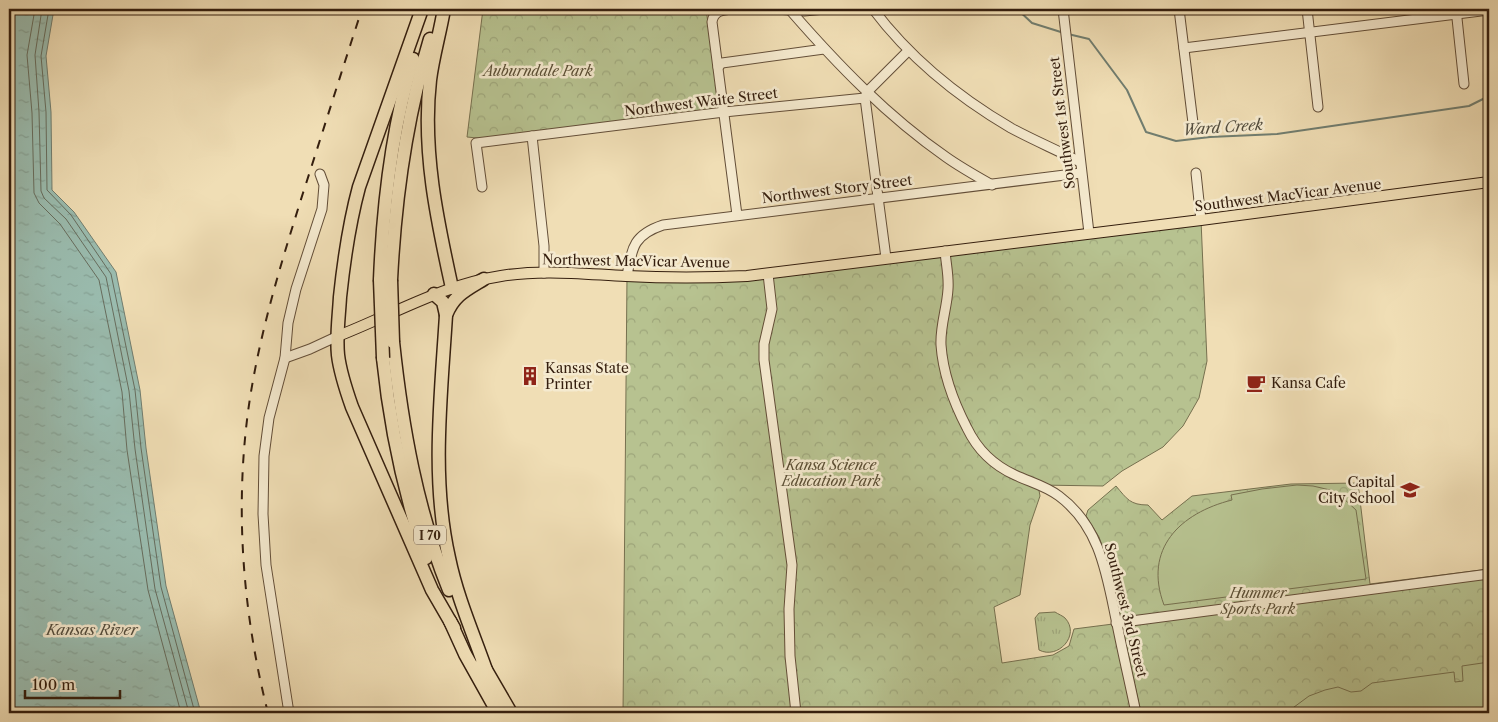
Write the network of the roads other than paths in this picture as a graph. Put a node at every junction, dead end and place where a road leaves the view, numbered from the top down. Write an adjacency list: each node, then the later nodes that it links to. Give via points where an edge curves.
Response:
1 (422, 9): 47 (highway, via 355,201 346,244)
2 (428, 9): 43 (highway, I 70, via 409,72 391,153 382,233)
3 (440, 9): 43 (highway, I 70, via 417,86 402,155)
4 (444, 9): 44 (highway, via 430,81 428,128 432,188)
5 (736, 9): 19 (street, via 720,10 714,15 712,22)
6 (776, 9): 12 (street)
7 (825, 9): 12 (street)
8 (873, 9): 18 (street)
9 (1065, 9): 26 (street, Southwest 1st Street)
10 (1179, 9): 16 (street)
11 (1307, 9): 15 (street)
12 (790, 10): 17 (street)
13 (1489, 10): 14 (street)
14 (1456, 11): 15 (street); 20 (street)
15 (1310, 32): 16 (street); 22 (street)
16 (1184, 48): 24 (street)
17 (824, 49): 19 (street, via 722,63); 21 (street)
18 (908, 51): 21 (street); 26 (street, via 981,109)
19 (718, 67): 23 (street)
20 (1464, 84)
21 (866, 95): 23 (street, Northwest Waite Street); 31 (street, via 946,157); 33 (street)
22 (1318, 107)
23 (724, 112): 25 (street, Northwest Waite Street); 34 (street)
24 (1193, 123)
25 (532, 136): 32 (street, Northwest Waite Street, via 476,143); 39 (street)
26 (1080, 162): 27 (street, Southwest 1st Street)
27 (1082, 173): 31 (street, Northwest Story Street); 36 (street, Southwest 1st Street)
28 (1196, 173): 35 (street)
29 (320, 174): 48 (street, via 324,185 322,209 296,289 285,336)
30 (1489, 182): 35 (main road, Southwest MacVicar Avenue)
31 (992, 185): 33 (street, Northwest Story Street)
32 (482, 187)
33 (879, 199): 34 (street, Northwest Story Street); 38 (street)
34 (737, 215): 41 (street, Northwest Story Street, via 663,225 645,233 633,246)
35 (1201, 220): 36 (main road, Southwest MacVicar Avenue)
36 (1089, 233): 37 (main road, Northwest MacVicar Avenue)
37 (944, 251): 38 (main road, Northwest MacVicar Avenue); 50 (street, Southwest 3rd Street, via 949,288 941,345 944,369 966,427 989,459 1013,475 1058,496 1078,513 1101,555)
38 (886, 258): 40 (main road, Northwest MacVicar Avenue)
39 (544, 272): 41 (main road, Northwest MacVicar Avenue); 42 (main road, Northwest MacVicar Avenue)
40 (768, 274): 41 (main road, Northwest MacVicar Avenue, via 685,278); 56 (street, via 772,309 764,360 792,565 790,656)
41 (627, 276)
42 (484, 279): 44 (main road, Northwest MacVicar Avenue); 46 (highway, via 456,297)
43 (386, 280): 51 (highway, I 70, bridge, via 383,358 391,420 404,484 429,567); 52 (highway, I 70, bridge, via 405,436 423,513 448,587)
44 (452, 288): 45 (main road, Northwest MacVicar Avenue)
45 (434, 294): 46 (highway, via 443,302); 47 (main road, Northwest MacVicar Avenue)
46 (446, 315): 52 (highway, via 439,456 442,516 452,574)
47 (338, 336): 48 (street, Northwest MacVicar Avenue); 51 (highway, via 338,356 350,400 432,590)
48 (285, 358): 53 (street, via 267,429 263,514 266,565)
49 (1489, 574): 50 (street)
50 (1116, 623): 57 (street, Southwest 3rd Street)
51 (454, 628): 54 (highway, I 70)
52 (486, 670): 55 (highway, I 70)
53 (289, 713)
54 (498, 713)
55 (511, 713)
56 (796, 713)
57 (1136, 713)

